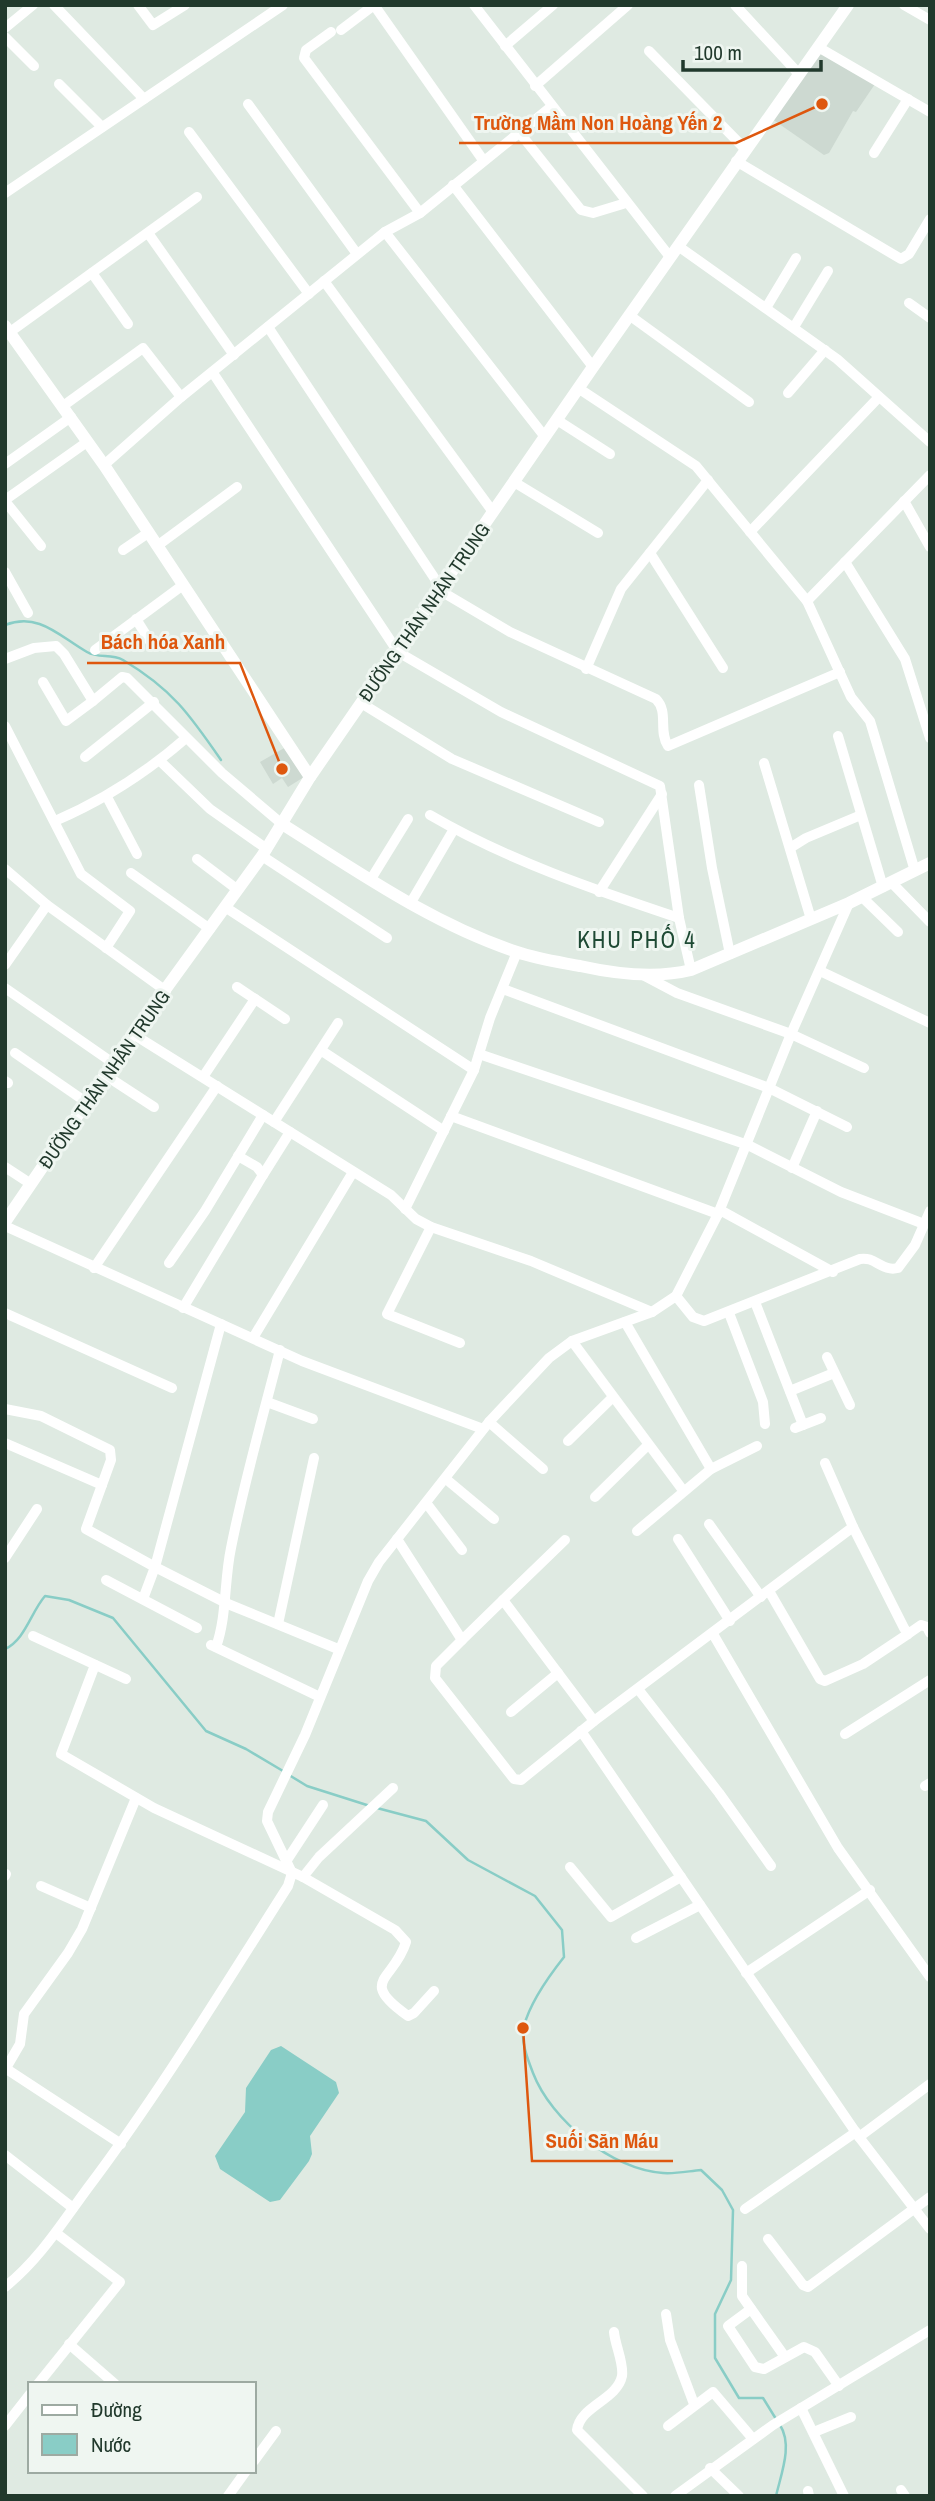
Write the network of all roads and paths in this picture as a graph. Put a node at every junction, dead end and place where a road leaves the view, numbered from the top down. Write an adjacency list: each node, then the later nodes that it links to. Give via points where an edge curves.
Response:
1 (33, 5): 14 (street)
2 (54, 5): 23 (street)
3 (138, 5): 4 (street, via 153,26)
4 (185, 5)
5 (283, 5): 23 (street)
6 (374, 5): 33 (street); 39 (street, via 303,55)
7 (474, 5): 16 (street)
8 (553, 5): 16 (street)
9 (628, 5): 22 (street)
10 (735, 5): 20 (street)
11 (848, 5): 17 (street, ĐƯỜNG THÂN NHÂN TRUNG)
12 (904, 5): 13 (street)
13 (930, 20)
14 (5, 28)
15 (5, 37): 19 (street)
16 (505, 46): 22 (street)
17 (818, 47): 20 (street, ĐƯỜNG THÂN NHÂN TRUNG); 24 (street)
18 (649, 51): 31 (street)
19 (34, 66)
20 (798, 73): 31 (street, ĐƯỜNG THÂN NHÂN TRUNG)
21 (59, 84): 28 (street)
22 (535, 86): 26 (street)
23 (144, 99): 28 (street)
24 (908, 99): 27 (street); 32 (street)
25 (248, 104): 44 (street)
26 (551, 107): 30 (street); 38 (street)
27 (930, 112)
28 (102, 127): 36 (street)
29 (189, 132): 50 (street)
30 (519, 132): 33 (street); 38 (street, via 581,210 593,213)
31 (745, 149): 34 (street, ĐƯỜNG THÂN NHÂN TRUNG)
32 (874, 153)
33 (483, 160): 35 (street)
34 (736, 161): 40 (street, via 901,259 909,254); 43 (street, ĐƯỜNG THÂN NHÂN TRUNG)
35 (453, 185): 39 (street); 61 (street)
36 (5, 193)
37 (197, 197): 42 (street)
38 (626, 203): 45 (street)
39 (420, 213): 41 (street)
40 (930, 219)
41 (385, 232): 44 (street); 70 (street)
42 (148, 233): 48 (street); 60 (street)
43 (678, 246): 45 (street, ĐƯỜNG THÂN NHÂN TRUNG); 52 (street)
44 (357, 254): 49 (street)
45 (670, 257): 53 (street, ĐƯỜNG THÂN NHÂN TRUNG)
46 (796, 258): 52 (street)
47 (828, 271): 57 (street)
48 (92, 273): 55 (street); 58 (street)
49 (324, 281): 50 (street); 82 (street)
50 (309, 294): 56 (street)
51 (909, 303): 54 (street)
52 (766, 308): 57 (street)
53 (629, 315): 61 (street, ĐƯỜNG THÂN NHÂN TRUNG); 67 (street)
54 (930, 318)
55 (128, 324)
56 (268, 327): 60 (street); 94 (street)
57 (794, 327): 59 (street)
58 (9, 335): 68 (street)
59 (825, 350): 64 (street); 66 (street)
60 (234, 355): 62 (street)
61 (593, 366): 63 (street, ĐƯỜNG THÂN NHÂN TRUNG)
62 (213, 373): 65 (street); 100 (street)
63 (578, 388): 69 (street, ĐƯỜNG THÂN NHÂN TRUNG); 77 (street, via 696,466)
64 (788, 393)
65 (181, 397): 68 (street, via 145,348); 75 (street)
66 (879, 397): 72 (street); 83 (street)
67 (749, 402)
68 (67, 412): 71 (street); 74 (street)
69 (557, 420): 70 (street, ĐƯỜNG THÂN NHÂN TRUNG); 73 (street)
70 (545, 437): 78 (street, ĐƯỜNG THÂN NHÂN TRUNG)
71 (87, 442): 75 (street); 80 (street)
72 (930, 442)
73 (610, 454)
74 (5, 464)
75 (104, 466): 84 (street)
76 (930, 475): 81 (street)
77 (708, 480): 83 (street); 90 (street)
78 (514, 482): 82 (street, ĐƯỜNG THÂN NHÂN TRUNG); 85 (street)
79 (237, 487): 87 (street)
80 (5, 501): 86 (street)
81 (904, 501): 88 (street); 91 (street)
82 (493, 512): 94 (street, ĐƯỜNG THÂN NHÂN TRUNG)
83 (750, 532): 95 (street)
84 (148, 533): 87 (street); 89 (street)
85 (598, 533)
86 (41, 546)
87 (158, 546): 93 (street)
88 (930, 547)
89 (123, 550)
90 (650, 553): 102 (street); 103 (street, via 621,589)
91 (845, 562): 95 (street); 112 (street, via 905,659)
92 (5, 572): 96 (street)
93 (183, 584): 97 (street); 116 (street)
94 (440, 589): 100 (street, ĐƯỜNG THÂN NHÂN TRUNG); 103 (street, via 510,632)
95 (807, 601): 104 (street)
96 (28, 613)
97 (136, 619): 98 (street); 99 (street)
98 (151, 643)
99 (95, 650)
100 (398, 652): 108 (street, ĐƯỜNG THÂN NHÂN TRUNG); 118 (street, via 492,708 655,781)
101 (5, 659): 106 (street, via 56,646)
102 (723, 668)
103 (586, 669): 104 (street, via 656,699 663,710 664,738 670,747)
104 (840, 672): 133 (street, via 851,697 870,721)
105 (43, 682): 106 (street, via 66,721)
106 (93, 701): 107 (street, via 124,677)
107 (154, 702): 111 (street); 113 (street)
108 (361, 703): 116 (street, ĐƯỜNG THÂN NHÂN TRUNG); 124 (street, via 452,760)
109 (5, 726): 123 (street)
110 (838, 736): 121 (street)
111 (186, 738): 114 (street); 125 (street)
112 (930, 738)
113 (85, 757)
114 (160, 761): 119 (street); 128 (street)
115 (764, 763): 127 (street)
116 (310, 777): 125 (street, ĐƯỜNG THÂN NHÂN TRUNG)
117 (699, 785): 152 (street)
118 (662, 794): 138 (street); 144 (street)
119 (107, 797): 123 (street); 129 (street)
120 (430, 815): 126 (street)
121 (861, 815): 127 (street); 136 (street)
122 (408, 819): 135 (street)
123 (55, 821): 150 (street, via 81,874 130,911)
124 (599, 822)
125 (282, 824): 128 (street, ĐƯỜNG THÂN NHÂN TRUNG); 135 (street)
126 (454, 829): 138 (street); 141 (street)
127 (790, 848): 145 (street)
128 (264, 853): 137 (street, ĐƯỜNG THÂN NHÂN TRUNG); 149 (street)
129 (137, 854)
130 (197, 859): 137 (street)
131 (930, 863): 133 (street)
132 (5, 869): 142 (street)
133 (915, 871): 136 (street)
134 (131, 873): 147 (street)
135 (371, 879): 141 (street)
136 (887, 885): 139 (street); 146 (street)
137 (238, 890): 143 (street, ĐƯỜNG THÂN NHÂN TRUNG)
138 (599, 892): 144 (street)
139 (862, 897): 140 (street); 148 (street)
140 (849, 903): 145 (street); 155 (street)
141 (410, 904): 151 (street)
142 (47, 905): 150 (street); 153 (street)
143 (225, 907): 147 (street, ĐƯỜNG THÂN NHÂN TRUNG); 172 (street)
144 (679, 918): 154 (street)
145 (811, 919): 152 (street)
146 (930, 922)
147 (210, 929): 160 (street, ĐƯỜNG THÂN NHÂN TRUNG)
148 (898, 932)
149 (387, 938)
150 (106, 948): 160 (street)
151 (517, 952): 156 (street); 159 (street)
152 (730, 954): 154 (street)
153 (5, 965)
154 (691, 970): 156 (street)
155 (820, 971): 164 (street); 166 (street)
156 (643, 975): 166 (street, via 677,993)
157 (237, 987): 161 (street)
158 (5, 988): 170 (street)
159 (503, 989): 169 (street); 176 (street)
160 (166, 991): 165 (street, ĐƯỜNG THÂN NHÂN TRUNG)
161 (255, 999): 162 (street); 174 (street)
162 (285, 1019)
163 (338, 1023): 167 (street)
164 (930, 1023)
165 (133, 1034): 170 (street, ĐƯỜNG THÂN NHÂN TRUNG); 174 (street)
166 (791, 1034): 171 (street); 176 (street)
167 (322, 1051): 182 (street); 184 (street)
168 (15, 1053): 177 (street)
169 (479, 1054): 172 (street); 186 (street)
170 (113, 1063): 173 (street, ĐƯỜNG THÂN NHÂN TRUNG)
171 (864, 1068)
172 (474, 1070): 181 (street)
173 (105, 1075): 177 (street, ĐƯỜNG THÂN NHÂN TRUNG); 178 (street)
174 (203, 1077): 175 (street)
175 (217, 1086): 180 (street); 200 (street)
176 (769, 1088): 179 (street); 186 (street)
177 (86, 1102): 192 (street, ĐƯỜNG THÂN NHÂN TRUNG)
178 (154, 1107)
179 (817, 1111): 183 (street); 189 (street)
180 (263, 1115): 182 (street); 187 (street)
181 (451, 1116): 184 (street); 195 (street)
182 (274, 1122): 185 (street)
183 (847, 1127)
184 (444, 1131): 193 (street)
185 (290, 1132): 190 (street); 191 (street)
186 (748, 1145): 189 (street); 195 (street)
187 (238, 1156): 191 (street); 199 (street)
188 (5, 1167): 192 (street)
189 (792, 1168): 197 (street)
190 (353, 1172): 193 (street); 210 (street)
191 (263, 1175): 204 (street)
192 (31, 1184): 196 (street, ĐƯỜNG THÂN NHÂN TRUNG)
193 (405, 1209): 198 (street)
194 (930, 1211): 197 (street)
195 (719, 1212): 201 (street); 202 (street)
196 (5, 1224): 200 (street)
197 (924, 1224): 201 (street, via 898,1268 886,1269 865,1257)
198 (431, 1227): 205 (street, via 531,1261); 212 (street, via 387,1314)
199 (169, 1263)
200 (93, 1268): 204 (street)
201 (833, 1272): 203 (street)
202 (676, 1296): 205 (street); 207 (street, via 698,1320)
203 (755, 1302): 207 (street); 217 (street)
204 (183, 1308): 209 (street)
205 (652, 1312): 208 (street)
206 (5, 1313): 216 (street)
207 (729, 1313): 224 (street, via 763,1402)
208 (625, 1322): 211 (street); 233 (street)
209 (221, 1324): 210 (street); 250 (street)
210 (253, 1338): 213 (street)
211 (572, 1341): 218 (street); 225 (street, via 549,1358)
212 (460, 1343)
213 (280, 1350): 219 (street); 225 (street)
214 (827, 1357): 215 (street)
215 (834, 1373): 217 (street); 220 (street)
216 (172, 1388)
217 (790, 1391): 222 (street, via 799,1427)
218 (612, 1398): 226 (street); 228 (street)
219 (267, 1402): 223 (street); 255 (street, via 235,1529)
220 (850, 1405)
221 (6, 1411): 235 (street, via 41,1416 110,1450)
222 (821, 1418)
223 (313, 1419)
224 (765, 1424)
225 (486, 1426): 232 (street); 234 (street)
226 (568, 1441)
227 (5, 1443): 235 (street)
228 (648, 1445): 236 (street); 237 (street)
229 (757, 1446): 233 (street)
230 (314, 1458): 257 (street)
231 (825, 1463): 242 (street)
232 (543, 1469)
233 (711, 1469): 236 (street)
234 (446, 1479): 238 (street); 240 (street)
235 (102, 1485): 250 (street, via 87,1532)
236 (682, 1489): 243 (street)
237 (595, 1497)
238 (427, 1504): 244 (street); 248 (street)
239 (37, 1510): 247 (street)
240 (494, 1519)
241 (709, 1524): 252 (street)
242 (853, 1527): 252 (street); 261 (street)
243 (637, 1531)
244 (397, 1539): 263 (street); 264 (street, via 368,1581)
245 (678, 1539): 256 (street)
246 (565, 1540): 254 (street)
247 (10, 1541): 249 (street)
248 (462, 1550)
249 (5, 1558)
250 (155, 1567): 253 (street); 255 (street)
251 (106, 1580): 253 (street)
252 (765, 1594): 256 (street); 261 (street, via 825,1681 856,1668)
253 (143, 1599): 258 (street)
254 (503, 1600): 263 (street); 266 (street)
255 (225, 1603): 257 (street); 270 (street, via 213,1646)
256 (730, 1621): 260 (street)
257 (278, 1624): 264 (street)
258 (197, 1628)
259 (930, 1633): 261 (street, via 921,1625)
260 (713, 1634): 269 (street); 284 (street, via 838,1848)
261 (908, 1634)
262 (33, 1636): 265 (street)
263 (463, 1640): 273 (street, via 436,1666 435,1678 514,1779 521,1780)
264 (338, 1649): 270 (street)
265 (95, 1665): 267 (street); 276 (street, via 61,1754)
266 (558, 1673): 271 (street); 272 (street)
267 (126, 1679)
268 (930, 1680): 274 (street)
269 (638, 1689): 272 (street); 279 (street)
270 (320, 1697): 278 (street, via 267,1817)
271 (511, 1712)
272 (594, 1721): 273 (street)
273 (581, 1731): 282 (street)
274 (845, 1734)
275 (393, 1788): 281 (street)
276 (136, 1798): 281 (street); 286 (street)
277 (323, 1805): 278 (street)
278 (287, 1860): 281 (street)
279 (771, 1866)
280 (570, 1867): 282 (street, via 611,1917)
281 (298, 1875): 290 (street, via 403,1936 403,1951 382,1981 386,2001 411,2016); 294 (street)
282 (681, 1877): 285 (street)
283 (41, 1886): 286 (street)
284 (870, 1890): 288 (street); 289 (street)
285 (700, 1905): 287 (street); 288 (street)
286 (91, 1908): 291 (street, via 68,1953 24,2014 20,2044)
287 (636, 1938)
288 (746, 1973): 293 (street)
289 (930, 1976)
290 (434, 1991)
291 (6, 2068): 294 (street)
292 (930, 2084): 293 (street)
293 (858, 2135): 298 (street); 299 (street)
294 (121, 2144): 297 (street)
295 (5, 2155): 297 (street)
296 (930, 2197): 298 (street)
297 (74, 2207): 301 (street)
298 (914, 2208): 300 (street); 302 (street, via 808,2287)
299 (745, 2209)
300 (930, 2229)
301 (57, 2233): 304 (street); 309 (street, via 120,2282)
302 (768, 2239)
303 (742, 2266): 305 (street, via 742,2296)
304 (5, 2287)
305 (751, 2309): 310 (street); 310 (street, via 730,2322 729,2331 760,2370)
306 (666, 2314): 315 (street, via 670,2340)
307 (930, 2330): 313 (street)
308 (614, 2332): 327 (street, via 621,2378 615,2390 582,2418 577,2430)
309 (69, 2344): 311 (street); 312 (street)
310 (785, 2357): 313 (street, via 810,2348)
311 (40, 2382)
312 (114, 2382)
313 (839, 2386): 316 (street)
314 (28, 2397): 318 (street)
315 (694, 2404): 319 (street); 322 (street, via 713,2392)
316 (801, 2408): 321 (street); 322 (street)
317 (851, 2417): 321 (street)
318 (5, 2426)
319 (668, 2426)
320 (276, 2431): 323 (street)
321 (814, 2432): 330 (street)
322 (753, 2439): 324 (street)
323 (256, 2458)
324 (710, 2468): 328 (street); 329 (street)
325 (245, 2473): 326 (street)
326 (228, 2496)
327 (643, 2496)
328 (675, 2496)
329 (739, 2496)
330 (844, 2496)

